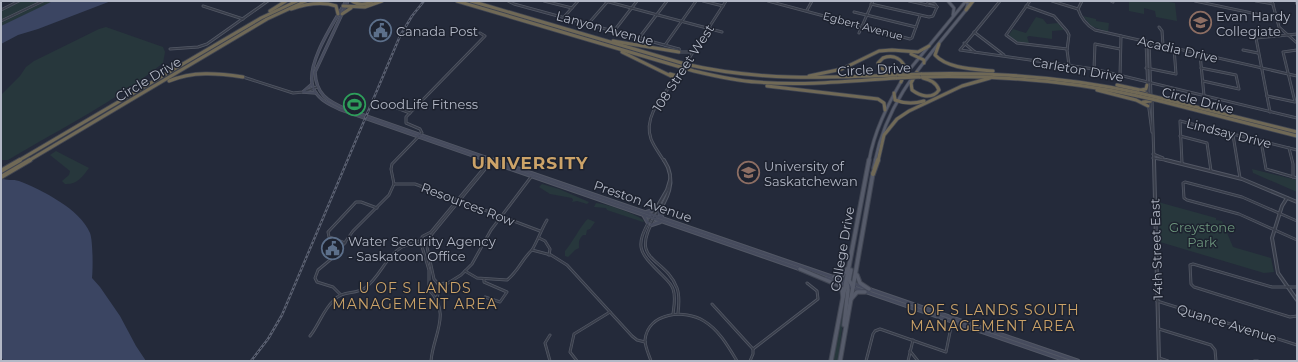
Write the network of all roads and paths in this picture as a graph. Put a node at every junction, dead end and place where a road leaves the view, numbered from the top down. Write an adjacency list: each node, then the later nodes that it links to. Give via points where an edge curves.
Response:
1 (19, 1): 56 (street)
2 (43, 1): 71 (street)
3 (268, 1): 69 (street)
4 (286, 1): 106 (highway)
5 (297, 1): 106 (highway, Circle Drive, via 267,15)
6 (306, 1): 74 (highway, Circle Drive)
7 (311, 1): 58 (highway)
8 (347, 1): 48 (main road, Preston Avenue)
9 (352, 1): 10 (highway, via 361,5)
10 (373, 1)
11 (382, 1): 51 (highway, via 365,7)
12 (457, 1): 87 (highway, Circle Drive)
13 (471, 1): 65 (highway, Circle Drive)
14 (477, 1): 65 (highway)
15 (508, 1): 67 (street, Lanyon Avenue)
16 (544, 1): 52 (street)
17 (578, 1): 52 (street)
18 (605, 1): 19 (street)
19 (608, 1): 53 (street); 73 (street)
20 (637, 1): 53 (street)
21 (667, 1): 63 (street)
22 (696, 1): 72 (street)
23 (703, 1): 49 (street)
24 (726, 1): 49 (street, 108 Street West)
25 (768, 1): 42 (street, Egbert Avenue)
26 (783, 1): 42 (street)
27 (812, 1): 59 (street)
28 (873, 1): 43 (street)
29 (909, 1): 46 (street)
30 (948, 1): 70 (main road, via 954,8)
31 (966, 1): 32 (highway); 57 (main road); 70 (main road, College Drive)
32 (970, 1)
33 (973, 1): 57 (highway, College Drive)
34 (1000, 1): 81 (street)
35 (1030, 1): 50 (street)
36 (1052, 1): 55 (street)
37 (1082, 1): 55 (street)
38 (1195, 1): 68 (street)
39 (1256, 1): 44 (street)
40 (1272, 1): 44 (street)
41 (1296, 1): 45 (street)
42 (781, 4): 59 (street, Egbert Avenue)
43 (871, 4): 64 (street); 66 (street)
44 (1273, 4): 68 (street)
45 (1297, 4)
46 (926, 5): 54 (street); 54 (street, via 930,2)
47 (203, 6): 69 (street)
48 (344, 6): 51 (highway); 61 (main road, Preston Avenue); 62 (main road, Preston Avenue)
49 (722, 6): 78 (street, 108 Street West)
50 (1026, 6): 100 (street, via 1055,17 1069,35); 100 (street, via 1006,33 1008,36 1017,43)
51 (352, 7): 62 (highway)
52 (572, 8): 67 (street)
53 (632, 8): 63 (street); 79 (street)
54 (937, 8): 66 (street, via 932,17)
55 (1078, 9): 88 (street, Acadia Drive, via 1081,18 1091,28)
56 (1, 10)
57 (966, 10): 94 (main road, College Drive)
58 (286, 11): 61 (highway, via 326,2 336,6); 74 (highway)
59 (807, 11): 75 (street, Egbert Avenue)
60 (854, 12): 64 (street)
61 (338, 14): 138 (main road, Preston Avenue, via 313,64)
62 (342, 14): 140 (main road, Preston Avenue, via 316,67)
63 (656, 15): 72 (street); 89 (street)
64 (866, 15): 75 (street); 76 (street)
65 (521, 16): 84 (highway, Circle Drive)
66 (920, 16): 76 (street)
67 (564, 17): 73 (street, Lanyon Avenue)
68 (1276, 18): 86 (street, via 1279,27)
69 (243, 19): 99 (street, via 207,44)
70 (951, 19): 97 (main road, College Drive)
71 (1, 21)
72 (682, 21): 78 (street); 95 (street)
73 (588, 24): 79 (street, Lanyon Avenue)
74 (257, 26): 148 (highway, Circle Drive)
75 (862, 27): 76 (street, Egbert Avenue, via 912,38); 83 (street)
76 (916, 27)
77 (1159, 27): 96 (street, via 1162,31)
78 (708, 28): 80 (street); 107 (street, 108 Street West)
79 (614, 31): 89 (street, Lanyon Avenue)
80 (722, 32)
81 (974, 32): 92 (street); 112 (street, Carleton Drive)
82 (480, 33): 156 (street, via 485,36)
83 (860, 33)
84 (585, 34): 102 (highway, via 637,46); 131 (highway, Circle Drive, via 698,68)
85 (1297, 34): 86 (street)
86 (1288, 35): 93 (street); 110 (street, via 1256,38)
87 (577, 36): 122 (highway, via 630,55); 133 (highway, Circle Drive, via 694,71)
88 (1120, 36): 90 (street, Acadia Drive); 101 (street)
89 (639, 38): 95 (street, Lanyon Avenue)
90 (1146, 41): 91 (street, Acadia Drive); 117 (street, 14th Street East)
91 (1150, 42): 96 (street, Acadia Drive); 121 (street, 14th Street East)
92 (964, 43): 109 (street); 109 (street, Carleton Drive, via 960,50)
93 (1297, 43)
94 (940, 44): 115 (main road, College Drive); 126 (highway, via 935,55 943,62)
95 (666, 45): 102 (street, Lanyon Avenue)
96 (1163, 45): 98 (street, Acadia Drive)
97 (929, 46): 105 (highway, via 918,52); 113 (main road, College Drive)
98 (1174, 48): 111 (street, Acadia Drive); 121 (street, via 1176,74)
99 (170, 49)
100 (1067, 49): 116 (street)
101 (1120, 49): 120 (street, via 1095,44); 128 (street)
102 (677, 50): 108 (street)
103 (1243, 50): 110 (street)
104 (1297, 50): 124 (street, via 1283,52)
105 (899, 51): 113 (highway); 131 (highway, via 876,52 842,69 818,75)
106 (203, 52): 173 (highway, Circle Drive)
107 (693, 52): 108 (street); 114 (street, 108 Street West)
108 (685, 53): 114 (street, via 689,56)
109 (976, 53): 112 (street, Carleton Drive)
110 (1258, 53): 119 (street)
111 (1200, 54): 118 (street); 119 (street, Acadia Drive)
112 (1006, 56): 116 (street, Carleton Drive)
113 (920, 57): 115 (highway); 136 (main road, College Drive)
114 (688, 59): 123 (street, 108 Street West, bridge)
115 (924, 63): 125 (main road, College Drive)
116 (1069, 64): 120 (street, Carleton Drive)
117 (1146, 68): 121 (street); 137 (street, 14th Street East)
118 (1201, 68): 135 (street); 135 (street, via 1236,75 1239,89)
119 (1261, 68): 124 (street, Acadia Drive); 147 (street)
120 (1094, 69): 128 (street, Carleton Drive)
121 (1150, 69): 137 (street, 14th Street East)
122 (663, 72): 123 (highway); 134 (highway, via 673,77)
123 (678, 74): 134 (street, 108 Street West)
124 (1288, 74): 129 (street, Acadia Drive); 147 (street, via 1295,102)
125 (919, 75): 125 (highway, via 934,82 938,88 935,95 922,96 914,92 911,83); 126 (highway, Circle Drive, via 969,72); 127 (highway, Circle Drive, bridge); 127 (highway, Circle Drive, bridge, via 910,78); 132 (highway, Circle Drive); 151 (main road, College Drive)
126 (1018, 75): 144 (highway, Circle Drive, via 1071,80)
127 (898, 76): 131 (highway, Circle Drive); 133 (highway, Circle Drive, via 795,84); 136 (highway, via 882,70 878,65 879,61 884,57 890,57 903,62 906,69)
128 (1120, 76): 137 (street, Carleton Drive)
129 (1297, 76)
130 (243, 77): 141 (street, via 289,92); 148 (highway, via 228,74 187,74)
131 (761, 78)
132 (1013, 78): 139 (highway, Circle Drive); 149 (highway, via 970,81)
133 (731, 79): 154 (highway, via 876,99 884,103)
134 (674, 81): 188 (street, 108 Street West, via 652,113 648,128 651,140 668,165 670,180 669,192)
135 (1203, 81): 146 (street)
136 (901, 82): 143 (main road, College Drive)
137 (1148, 83): 144 (highway, via 1146,90); 145 (street, 14th Street East); 146 (street, Carleton Drive); 152 (street, 14th Street East)
138 (312, 84): 140 (main road, Preston Avenue); 141 (main road)
139 (1073, 84): 144 (highway, Circle Drive); 152 (highway)
140 (316, 88): 141 (street); 142 (main road, Preston Avenue); 160 (main road, Preston Avenue, via 341,107)
141 (303, 92): 142 (main road)
142 (317, 93): 160 (main road, Preston Avenue, via 333,107)
143 (894, 93): 151 (highway, via 894,99); 154 (main road, College Drive)
144 (1139, 93): 145 (highway); 150 (highway, Circle Drive, bridge)
145 (1148, 94): 152 (highway); 152 (street, 14th Street East)
146 (1204, 96): 155 (street, Carleton Drive)
147 (1267, 96): 155 (street)
148 (138, 97): 177 (highway, Circle Drive)
149 (939, 97): 151 (highway, via 917,103); 175 (highway, via 904,113 892,124 883,138)
150 (1160, 100): 158 (highway, Circle Drive); 162 (highway, Circle Drive)
151 (897, 101): 175 (main road, College Drive, via 882,132)
152 (1150, 102): 163 (street, 14th Street East); 163 (street, 14th Street East)
153 (398, 108): 156 (street)
154 (885, 110): 207 (main road, College Drive, via 871,148)
155 (1270, 112): 157 (street, Carleton Drive)
156 (410, 113): 160 (street, via 405,122 421,130)
157 (1297, 118)
158 (1297, 131)
159 (1233, 134): 161 (street, Lindsay Drive, via 1182,121 1179,122); 164 (street, Lindsay Drive); 179 (street)
160 (420, 136): 170 (main road, Preston Avenue); 172 (main road, Preston Avenue); 181 (street, via 392,164)
161 (1180, 136): 171 (street, Lindsay Drive); 174 (street, via 1207,143)
162 (1297, 137)
163 (1153, 138): 167 (street, 14th Street East)
164 (1261, 141): 165 (street, Lindsay Drive); 178 (street, via 1266,169)
165 (1289, 148): 166 (street, Lindsay Drive); 178 (street)
166 (1297, 150)
167 (1153, 154): 168 (street, 14th Street East); 169 (street)
168 (1153, 158): 169 (street); 231 (street, 14th Street East)
169 (1168, 160): 171 (street)
170 (490, 162): 172 (main road); 176 (main road, Preston Avenue); 184 (street)
171 (1182, 163): 174 (street)
172 (511, 166): 176 (main road, Preston Avenue)
173 (1, 171)
174 (1210, 171): 179 (street)
175 (872, 174): 211 (main road, College Drive)
176 (532, 175): 190 (main road, Preston Avenue); 191 (street)
177 (1, 177)
178 (1293, 177): 180 (street)
179 (1240, 178): 182 (street)
180 (1297, 178)
181 (394, 184): 184 (street, Resources Row, via 413,183); 187 (street, via 389,195)
182 (1283, 196): 183 (street); 186 (street)
183 (1287, 198): 185 (street); 186 (street)
184 (459, 200): 191 (street, Resources Row); 199 (street); 200 (street)
185 (1297, 202)
186 (1282, 206): 189 (street)
187 (377, 208): 205 (street, via 353,231); 205 (street, via 357,202 328,232 329,237)
188 (658, 209): 190 (main road); 192 (street, 108 Street West); 194 (main road)
189 (1280, 213): 195 (street); 197 (street); 197 (street, via 1242,197 1183,183 1184,198 1187,200 1239,214)
190 (643, 214): 192 (main road, Preston Avenue); 196 (main road)
191 (501, 217): 198 (street, Resources Row); 212 (street, via 486,238 476,259)
192 (653, 217): 194 (main road, Preston Avenue); 196 (street)
193 (546, 220): 198 (street)
194 (663, 220): 196 (main road); 210 (main road, Preston Avenue); 213 (main road, Preston Avenue)
195 (1297, 221)
196 (649, 224): 234 (street, via 644,238 645,250 649,258 676,284 679,294); 235 (street, via 641,235 640,249 672,287)
197 (1275, 230): 202 (street); 220 (street, via 1272,238 1276,267)
198 (540, 231): 201 (street)
199 (426, 235): 200 (street); 203 (street, via 422,237)
200 (431, 238): 204 (street)
201 (539, 238): 206 (street); 208 (street, via 545,241 550,249)
202 (1297, 240)
203 (421, 242): 204 (street); 217 (street); 225 (street, via 399,249 364,288)
204 (429, 242): 218 (street, via 427,247 434,279)
205 (345, 243): 225 (street, via 336,255 318,270 315,278 318,283 333,287)
206 (532, 250): 208 (street); 214 (street, via 508,280)
207 (852, 252): 209 (main road, College Drive); 219 (main road)
208 (548, 255): 233 (street, via 567,265)
209 (849, 266): 213 (main road, via 842,276); 219 (main road, College Drive)
210 (800, 269): 219 (main road, Preston Avenue); 230 (main road, via 840,286)
211 (856, 269): 219 (main road, College Drive); 223 (main road, via 858,281)
212 (465, 271): 214 (street, via 474,277); 215 (street)
213 (834, 277): 219 (main road, Preston Avenue)
214 (484, 279): 226 (street, via 484,282 507,292 500,302)
215 (448, 283): 218 (street); 222 (street)
216 (806, 283): 244 (street, via 818,291 818,299)
217 (432, 284): 218 (street); 224 (street, via 429,288)
218 (438, 284): 222 (street)
219 (850, 285): 223 (main road); 228 (main road, College Drive); 230 (main road, College Drive); 254 (main road)
220 (1288, 287): 221 (street); 229 (street); 236 (street, via 1272,288 1190,265 1191,284 1194,287)
221 (1297, 287)
222 (439, 290): 224 (street); 227 (street)
223 (867, 291): 228 (main road, via 857,292); 237 (main road)
224 (431, 292): 227 (street)
225 (340, 294): 240 (street, via 326,308 319,325)
226 (485, 297)
227 (437, 298): 247 (street, via 441,323 432,348)
228 (850, 300): 254 (main road, College Drive)
229 (1297, 300)
230 (843, 301): 253 (main road, College Drive)
231 (1157, 301): 238 (street, 14th Street East); 243 (street, Quance Avenue)
232 (712, 304): 244 (street)
233 (610, 312): 242 (street, via 635,339); 249 (street, via 574,334 570,349)
234 (678, 313): 235 (street); 251 (street, via 692,316 710,325)
235 (673, 314): 242 (street, via 662,318 651,327)
236 (1297, 316)
237 (952, 320): 241 (street, via 946,352); 258 (main road); 259 (main road)
238 (1158, 329): 246 (street, 14th Street East); 261 (street, via 1211,345 1216,350)
239 (550, 335): 248 (street, via 545,344)
240 (310, 336)
241 (913, 340): 245 (street); 255 (street, via 884,329 877,330 873,334)
242 (645, 342): 250 (street)
243 (1297, 345)
244 (753, 349): 252 (street)
245 (910, 351): 256 (street); 257 (street)
246 (1159, 360): 260 (street)
247 (431, 361)
248 (550, 361)
249 (577, 361)
250 (651, 361)
251 (737, 361)
252 (750, 361)
253 (831, 361)
254 (840, 361)
255 (866, 361)
256 (908, 361)
257 (918, 361)
258 (1067, 361)
259 (1078, 361)
260 (1168, 361)
261 (1216, 361)
262 (1254, 361): 263 (street)
263 (1258, 361)

